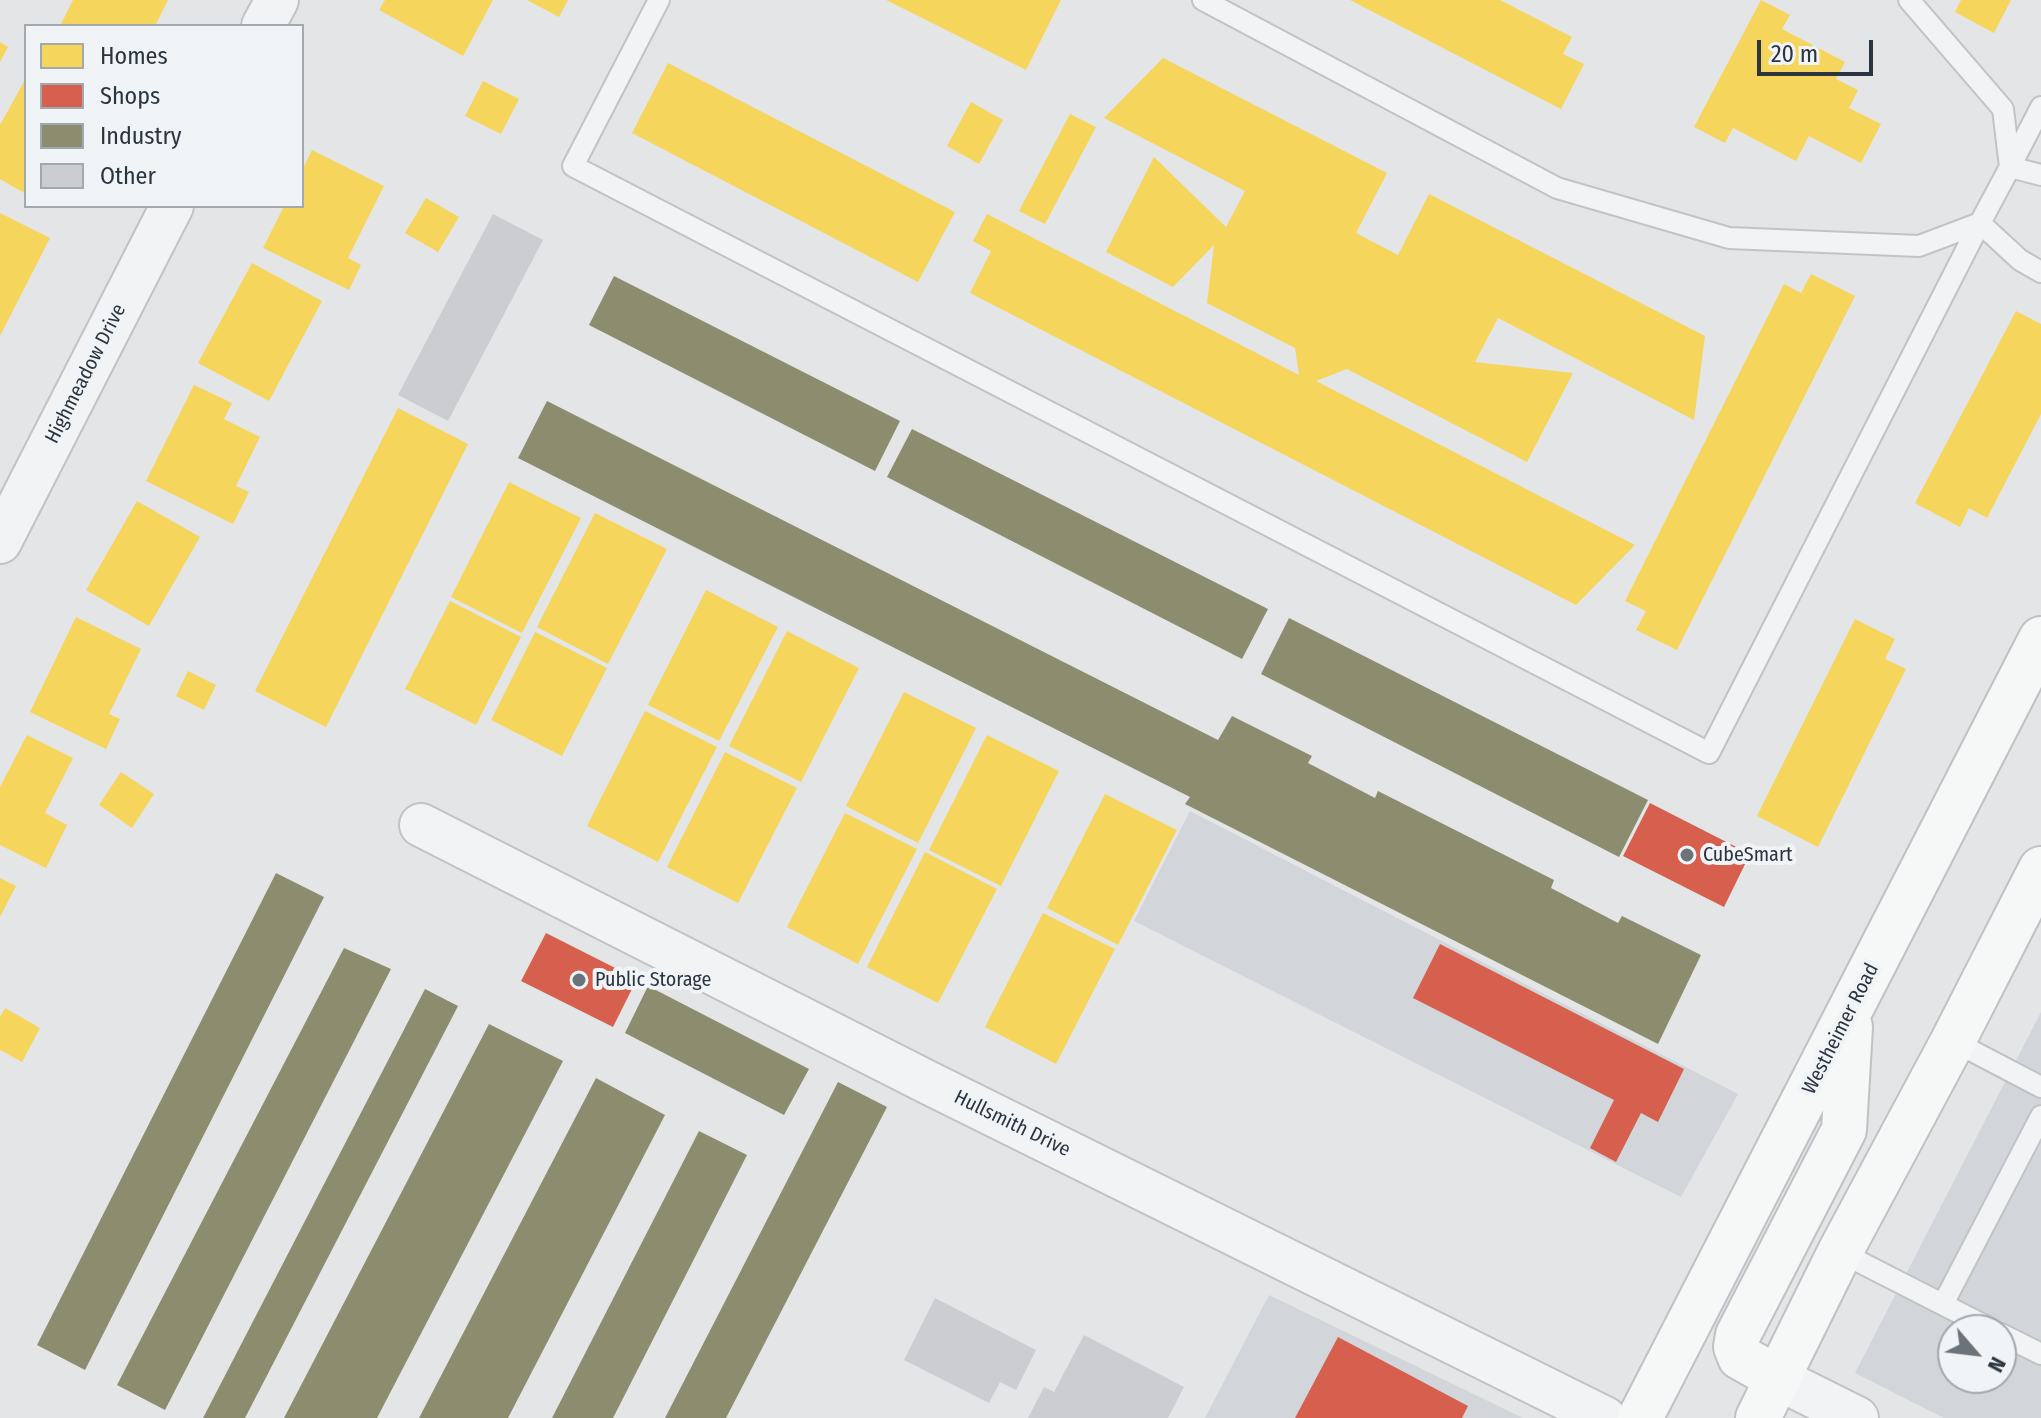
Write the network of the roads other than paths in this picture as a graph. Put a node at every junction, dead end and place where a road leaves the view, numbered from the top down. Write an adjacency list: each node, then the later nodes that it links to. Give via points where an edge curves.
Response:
1 (277, 0): 5 (street)
2 (659, 0): 10 (lane, via 573,166 1709,753)
3 (1203, 0): 10 (lane, via 1557,188 1729,238 1919,246)
4 (1909, 0): 7 (lane, via 2003,109)
5 (264, 24)
6 (2041, 107): 7 (lane)
7 (2010, 167): 8 (lane); 10 (lane)
8 (2041, 175)
9 (171, 208): 13 (street, Highmeadow Drive)
10 (1980, 223): 11 (lane)
11 (2031, 261): 12 (lane)
12 (2041, 272)
13 (0, 542)
14 (2041, 639): 17 (main road, Westheimer Road)
15 (421, 825): 27 (street, Hullsmith Drive)
16 (2038, 883): 18 (main road)
17 (1851, 1009): 26 (main road, via 1844,1130 1738,1335 1740,1357); 28 (main road, Westheimer Road)
18 (1953, 1041): 19 (lane); 21 (main road)
19 (2041, 1087)
20 (2041, 1116): 22 (lane)
21 (1840, 1252): 22 (lane); 26 (main road)
22 (1943, 1304): 23 (lane)
23 (1962, 1314)
24 (2017, 1342): 25 (lane)
25 (2041, 1354)
26 (1779, 1379): 29 (main road); 30 (street)
27 (1605, 1418)
28 (1640, 1418)
29 (1758, 1418)
30 (1857, 1418)

